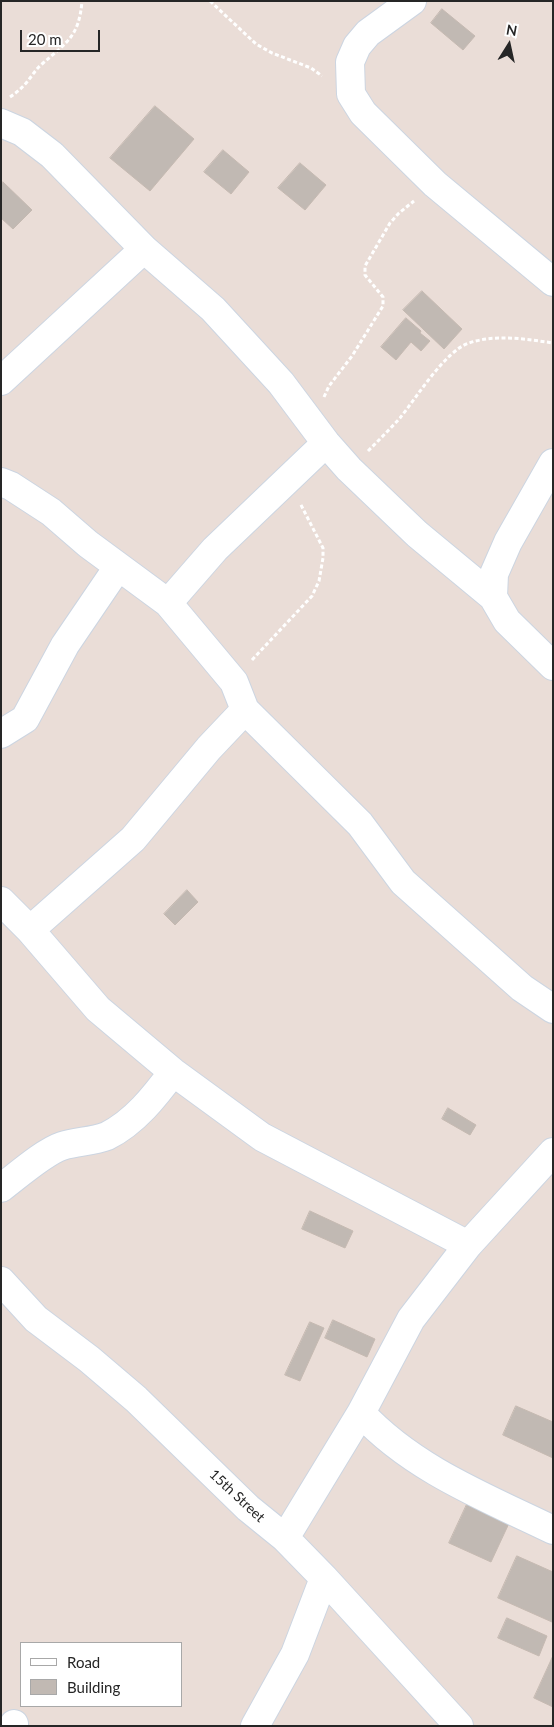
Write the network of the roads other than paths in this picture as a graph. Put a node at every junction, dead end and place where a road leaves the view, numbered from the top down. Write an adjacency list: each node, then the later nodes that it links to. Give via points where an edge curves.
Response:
1 (412, 1): 4 (street, via 368,33 357,46 350,62 351,94 363,114 435,184)
2 (3, 112): 3 (street, via 22,132 52,155)
3 (144, 249): 5 (street); 6 (street, via 214,309 281,383)
4 (553, 282)
5 (1, 381)
6 (320, 435): 10 (street, via 349,468 418,534); 11 (street, via 286,481 215,549)
7 (553, 463): 10 (street, via 508,542 494,574)
8 (1, 482): 9 (street, via 51,512)
9 (118, 567): 11 (street); 14 (street, via 65,645 25,719)
10 (493, 597): 12 (street, via 507,621)
11 (168, 603): 13 (street, via 234,682)
12 (553, 666)
13 (245, 710): 16 (street, via 133,840); 17 (street, via 360,824 404,882 522,988)
14 (1, 734)
15 (1, 901): 16 (street)
16 (30, 930): 18 (street, via 98,1009)
17 (553, 1009)
18 (173, 1072): 20 (street, via 152,1100 122,1126 106,1136 62,1146); 21 (street, via 262,1137)
19 (553, 1152): 21 (street)
20 (1, 1188)
21 (468, 1245): 23 (street, via 411,1319)
22 (1, 1281): 25 (street, 15th Street, via 36,1319 136,1399 248,1508)
23 (361, 1413): 24 (street, via 406,1453 459,1485); 25 (street)
24 (553, 1530)
25 (285, 1538): 26 (street, 15th Street)
26 (324, 1578): 27 (street, via 295,1654); 28 (street, 15th Street)
27 (255, 1726)
28 (459, 1726)

